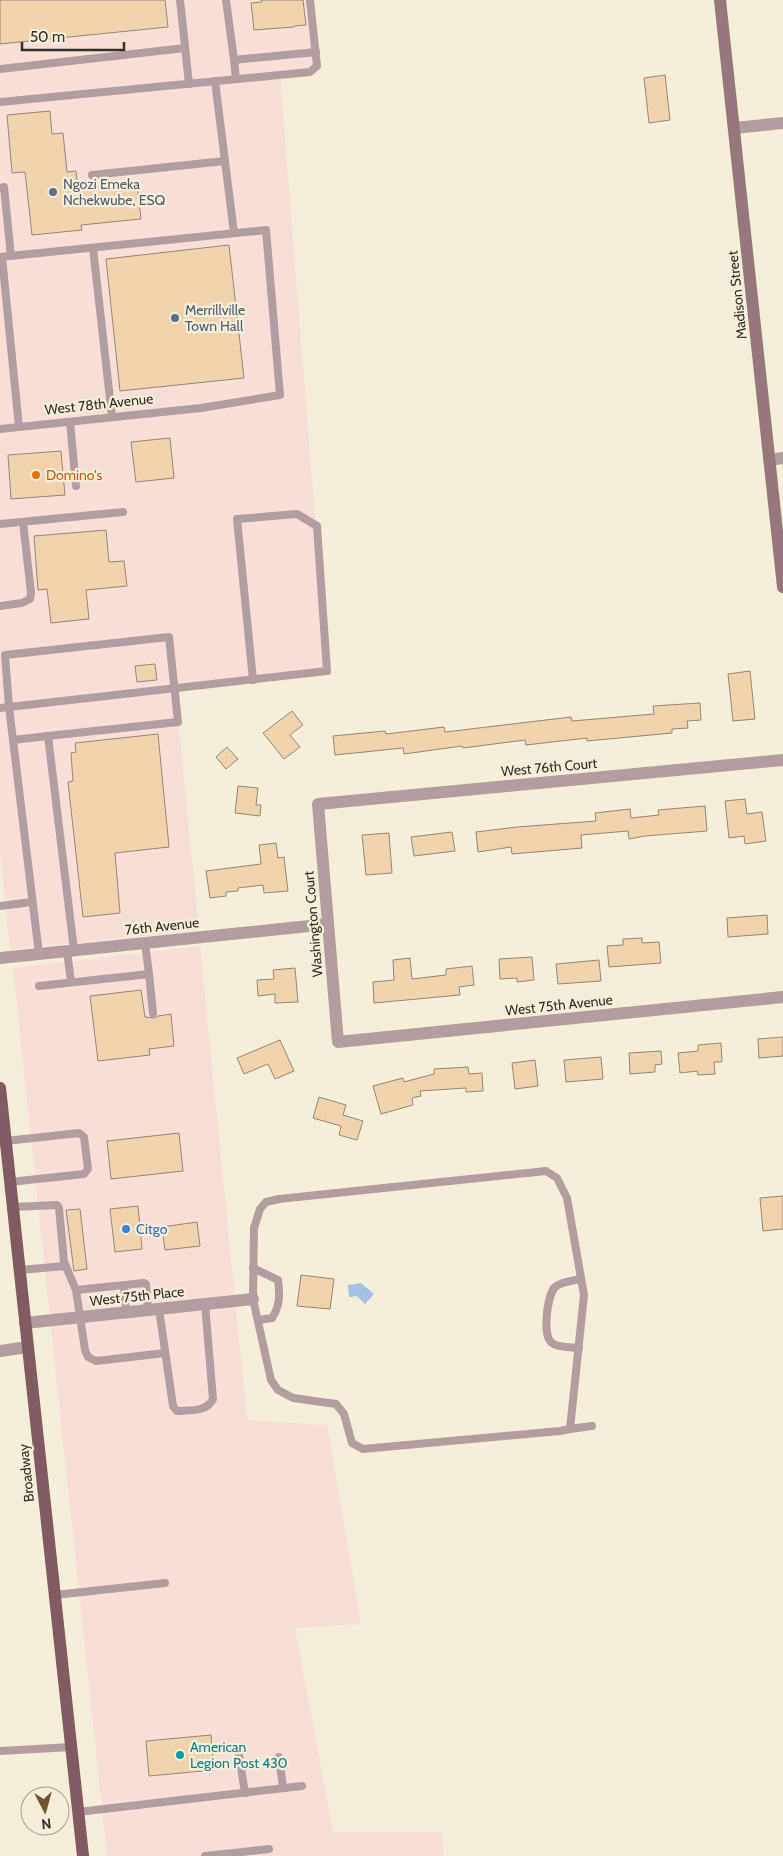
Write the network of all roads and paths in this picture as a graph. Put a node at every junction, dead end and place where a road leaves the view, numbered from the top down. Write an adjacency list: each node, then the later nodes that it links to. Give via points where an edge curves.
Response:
1 (180, 0): 5 (lane)
2 (226, 0): 7 (lane)
3 (310, 0): 6 (lane)
4 (720, 0): 14 (street, Madison Street)
5 (185, 48): 8 (lane); 11 (lane)
6 (316, 52): 7 (lane); 9 (lane, via 317,66 310,72)
7 (234, 60): 9 (lane)
8 (0, 69)
9 (236, 79): 10 (lane)
10 (215, 81): 11 (lane); 15 (lane)
11 (189, 84): 12 (lane)
12 (0, 102)
13 (783, 123): 14 (street)
14 (734, 128): 27 (street, Madison Street)
15 (225, 161): 16 (lane); 18 (lane)
16 (92, 175)
17 (0, 188): 20 (lane, via 4,188)
18 (234, 233): 19 (lane); 22 (lane, West 78th Avenue, via 266,230 280,395 201,408)
19 (93, 248): 20 (lane); 22 (lane)
20 (11, 256): 21 (lane)
21 (1, 257): 24 (lane)
22 (112, 417): 23 (lane, West 78th Avenue)
23 (70, 422): 24 (lane, West 78th Avenue); 28 (lane)
24 (19, 427): 25 (lane, West 78th Avenue)
25 (0, 429)
26 (783, 458): 27 (street)
27 (769, 460): 32 (street, Madison Street)
28 (76, 486)
29 (123, 512): 30 (lane)
30 (23, 522): 31 (lane); 33 (lane, via 30,599)
31 (0, 524)
32 (783, 587)
33 (0, 606)
34 (252, 680): 34 (lane, via 327,671 317,526 298,514 237,519); 35 (lane)
35 (175, 688): 36 (lane); 36 (lane, via 169,638 5,655); 38 (lane, via 178,722)
36 (9, 707): 37 (lane); 39 (lane)
37 (0, 708)
38 (48, 736): 39 (lane); 46 (lane)
39 (13, 740): 42 (lane)
40 (783, 760): 41 (street, West 76th Court)
41 (318, 804): 44 (street, Washington Court)
42 (32, 902): 43 (lane); 47 (lane)
43 (0, 906)
44 (328, 924): 45 (street, 76th Avenue); 54 (street, Washington Court)
45 (145, 943): 46 (street, 76th Avenue); 49 (lane)
46 (71, 951): 47 (street, 76th Avenue); 50 (lane)
47 (38, 954): 48 (street, 76th Avenue)
48 (0, 958)
49 (149, 974): 50 (lane); 53 (lane)
50 (71, 982): 51 (lane)
51 (39, 986)
52 (783, 997): 54 (street, West 75th Avenue)
53 (153, 1013)
54 (338, 1042)
55 (0, 1088): 56 (main road, Broadway)
56 (6, 1142): 57 (main road, Broadway); 57 (lane, via 79,1133 84,1137 88,1169 84,1174)
57 (10, 1182): 58 (main road, Broadway)
58 (13, 1207): 59 (lane, via 59,1208); 61 (main road, Broadway)
59 (66, 1266): 61 (lane); 64 (lane)
60 (253, 1268): 62 (lane, via 254,1228 260,1209 266,1202 546,1172 557,1178 567,1198); 65 (lane); 70 (lane, via 278,1280 280,1293 278,1309 272,1318)
61 (20, 1270): 71 (main road, Broadway)
62 (581, 1279): 73 (lane, via 584,1295); 73 (lane, via 564,1282 555,1288 549,1298 546,1334 551,1342 560,1346)
63 (124, 1286): 64 (lane); 67 (lane, via 146,1284); 68 (lane)
64 (76, 1290): 69 (lane)
65 (253, 1299): 66 (street, West 75th Place); 70 (lane)
66 (205, 1304): 67 (street, West 75th Place); 75 (lane, via 213,1399 210,1405 202,1409 177,1411 173,1406)
67 (154, 1309): 68 (street, West 75th Place); 75 (lane)
68 (126, 1312): 69 (street, West 75th Place)
69 (81, 1317): 71 (street, West 75th Place); 75 (lane, via 85,1350 88,1357 96,1361)
70 (258, 1320): 77 (lane, via 271,1380 278,1390 293,1398 336,1404 344,1414 352,1443 364,1449)
71 (25, 1323): 72 (main road, Broadway)
72 (28, 1347): 74 (street); 79 (main road, Broadway)
73 (579, 1348): 77 (lane)
74 (0, 1351)
75 (165, 1353)
76 (592, 1426): 77 (lane)
77 (570, 1429)
78 (165, 1583): 79 (lane)
79 (55, 1595): 80 (main road, Broadway)
80 (71, 1747): 81 (lane); 87 (main road, Broadway)
81 (0, 1751)
82 (239, 1755): 86 (lane)
83 (279, 1757): 85 (lane)
84 (302, 1786): 85 (lane)
85 (284, 1788): 86 (lane)
86 (245, 1793): 87 (lane)
87 (78, 1812): 89 (main road, Broadway)
88 (270, 1849): 90 (lane)
89 (83, 1856)
90 (205, 1856)

